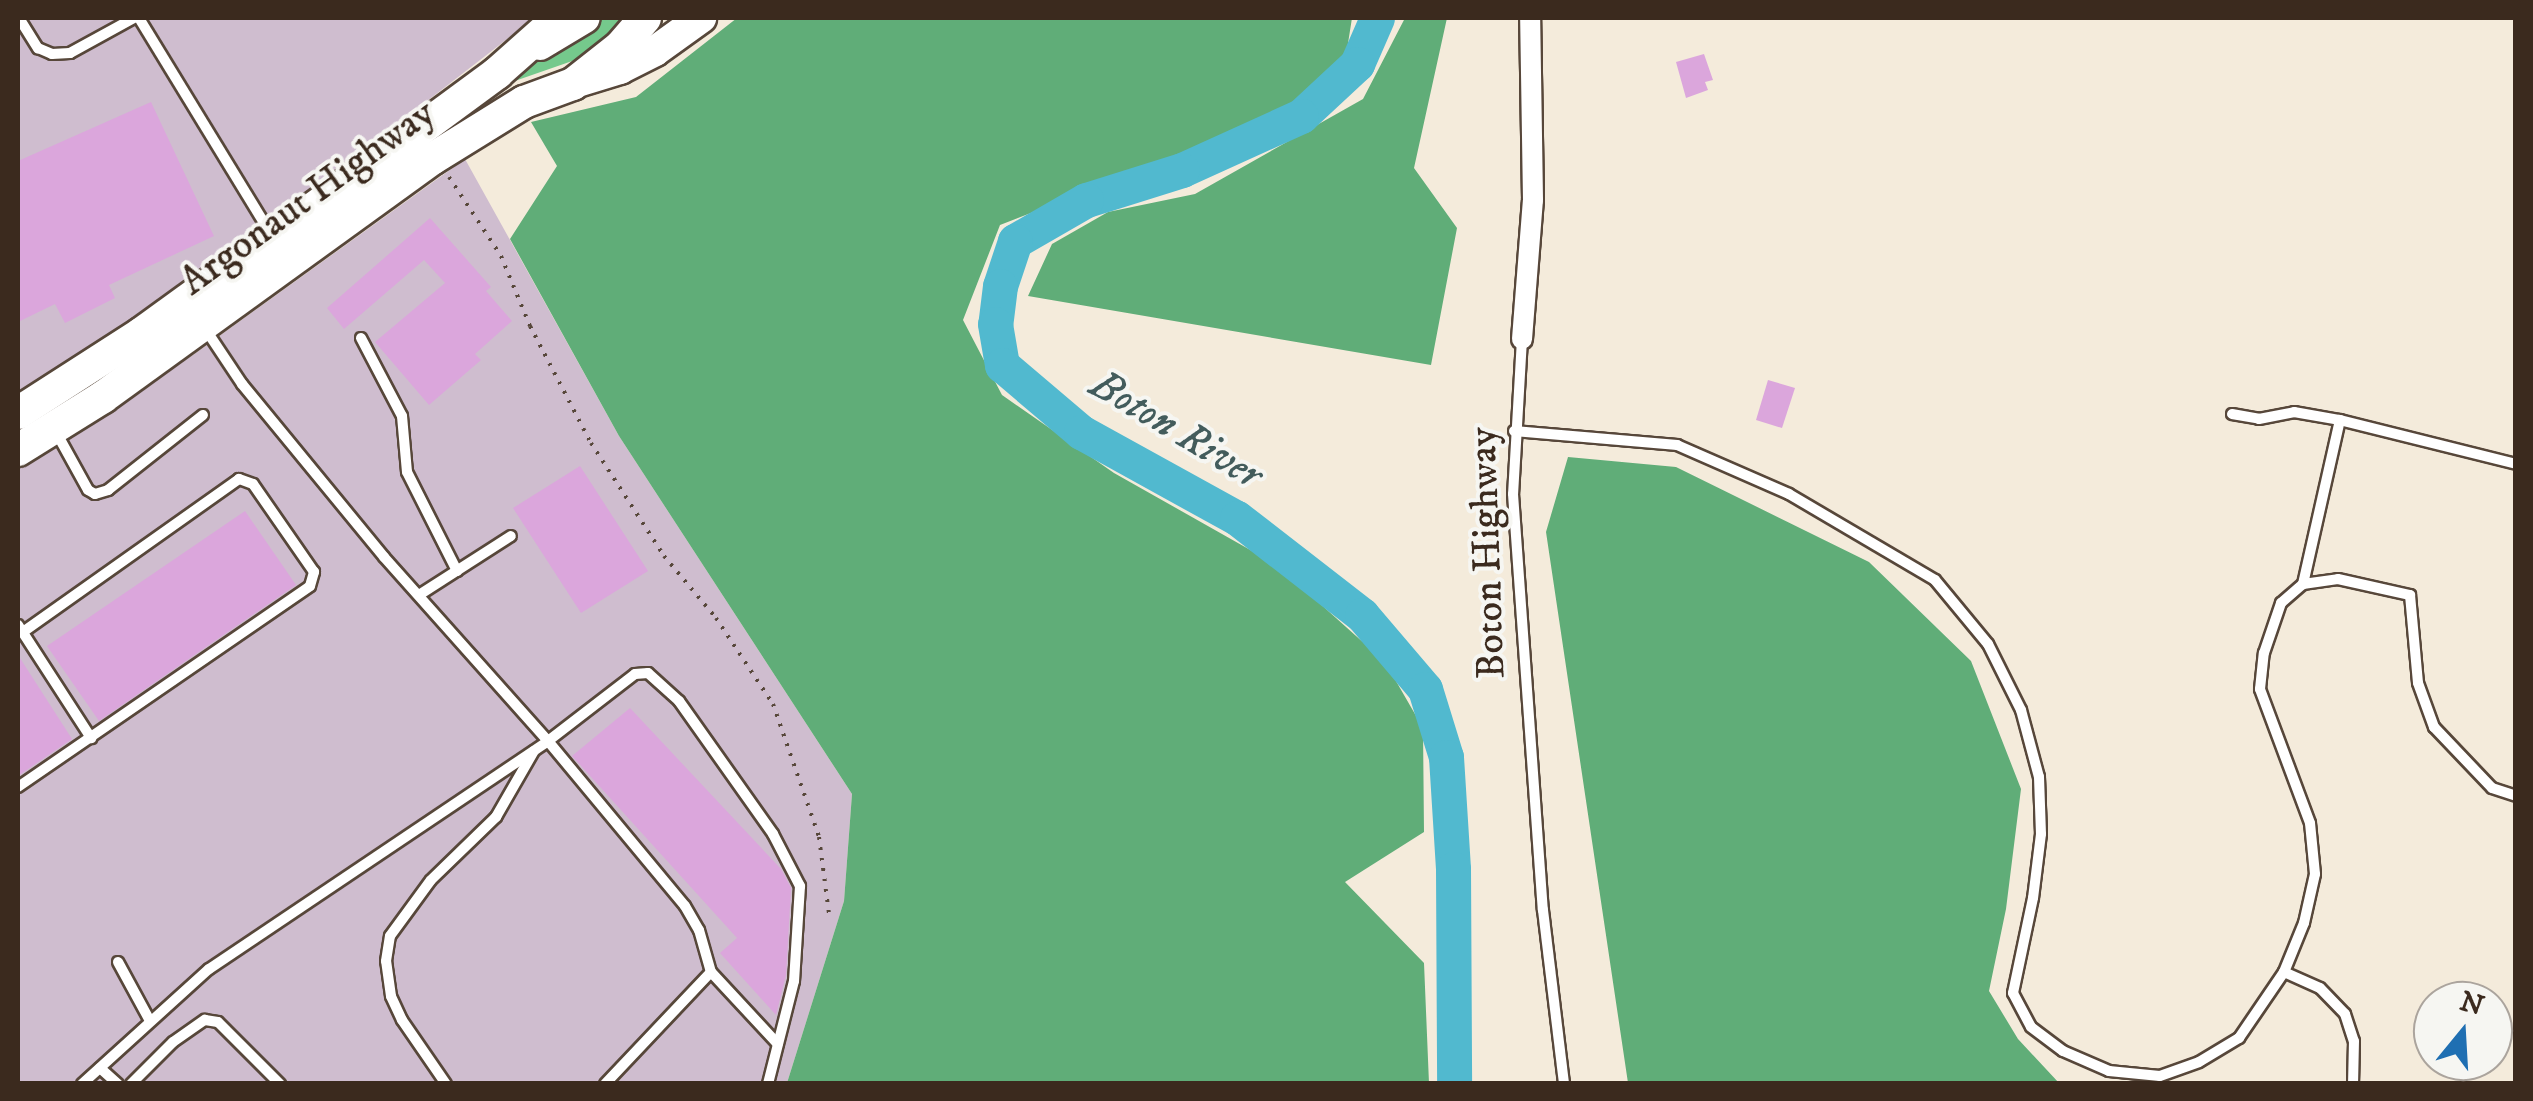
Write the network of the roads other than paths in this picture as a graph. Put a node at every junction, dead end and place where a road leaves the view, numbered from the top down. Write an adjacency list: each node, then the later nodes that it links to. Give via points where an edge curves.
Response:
1 (19, 18): 2 (lane, via 38,48 52,54 70,53)
2 (137, 18): 10 (lane)
3 (560, 18): 8 (main road, Argonaut Highway)
4 (585, 18): 8 (main road)
5 (644, 18): 9 (main road, Argonaut Highway, via 620,48)
6 (701, 18): 9 (main road, via 620,70)
7 (1530, 18): 13 (street, Boton Highway, via 1533,200)
8 (497, 73): 10 (main road, Argonaut Highway)
9 (573, 84): 10 (main road, Argonaut Highway, via 524,102)
10 (281, 252): 11 (main road, Argonaut Highway)
11 (195, 313): 14 (main road, Argonaut Highway); 24 (lane, via 242,384)
12 (361, 338): 22 (lane, via 402,416 406,472)
13 (1522, 339): 18 (lane, Boton Highway)
14 (37, 414): 16 (lane, via 96,494); 19 (main road, Argonaut Highway)
15 (2232, 414): 17 (lane, via 2260,419 2294,412)
16 (203, 415)
17 (2340, 420): 20 (lane); 23 (lane)
18 (1514, 431): 33 (lane, via 1677,446 1789,494 1936,580 1988,644 2021,710 2039,777 2041,834 2013,993 2031,1027 2063,1050 2109,1072 2173,1072 2239,1038); 44 (lane, Boton Highway, via 1543,910)
19 (18, 450)
20 (2516, 464)
21 (511, 536): 22 (lane)
22 (457, 571): 24 (lane)
23 (2303, 584): 30 (lane, via 2338,579 2410,595 2418,682 2434,727 2492,788); 33 (lane, via 2281,603 2260,690 2310,823 2314,874)
24 (419, 595): 27 (lane)
25 (20, 628): 26 (lane); 26 (lane, via 239,478 252,484 314,572 310,586)
26 (91, 738): 29 (lane)
27 (548, 741): 28 (lane); 32 (lane, via 685,906); 35 (lane, via 635,674 648,673 679,701 773,834 800,886 794,981)
28 (534, 750): 34 (lane, via 208,969); 41 (lane, via 496,817 431,880 390,936 392,996)
29 (18, 787)
30 (2516, 796)
31 (118, 962): 34 (lane)
32 (712, 972): 35 (lane); 42 (lane)
33 (2284, 972): 45 (lane, via 2320,988 2345,1014 2354,1042)
34 (150, 1021): 36 (lane)
35 (778, 1044): 43 (lane)
36 (100, 1068): 37 (lane); 38 (lane)
37 (82, 1084)
38 (118, 1084)
39 (131, 1084): 40 (lane, via 204,1020 218,1022)
40 (280, 1084)
41 (446, 1084)
42 (606, 1084)
43 (768, 1084)
44 (1564, 1084)
45 (2353, 1084)

